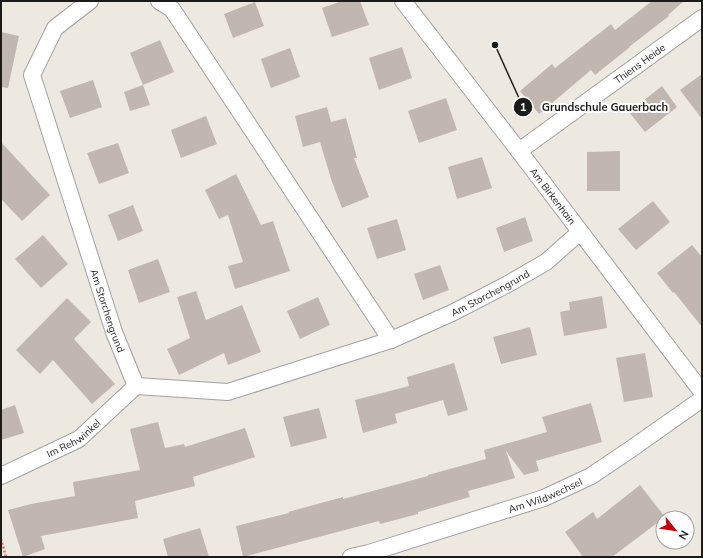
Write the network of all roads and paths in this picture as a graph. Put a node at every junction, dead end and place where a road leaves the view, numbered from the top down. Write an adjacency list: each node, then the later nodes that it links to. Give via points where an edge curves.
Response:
1 (90, 1): 8 (street, Am Storchengrund, via 55,28 32,75 114,332)
2 (159, 1): 7 (street, via 172,9)
3 (403, 1): 5 (street, Am Birkenhain)
4 (702, 18): 5 (street, Thiens Heide)
5 (519, 151): 6 (street, Am Birkenhain)
6 (580, 232): 7 (street, Am Storchengrund, via 546,262 508,284 452,314); 9 (street, Am Birkenhain)
7 (391, 340): 8 (street, Am Storchengrund, via 228,392)
8 (136, 386): 11 (street, Im Rehwinkel, via 79,439)
9 (702, 392)
10 (702, 399): 13 (street, Am Wildwechsel, via 591,476 551,495)
11 (1, 476)
12 (1, 539): 14 (path)
13 (370, 555): 15 (street, Am Wildwechsel)
14 (6, 557)
15 (351, 557)

